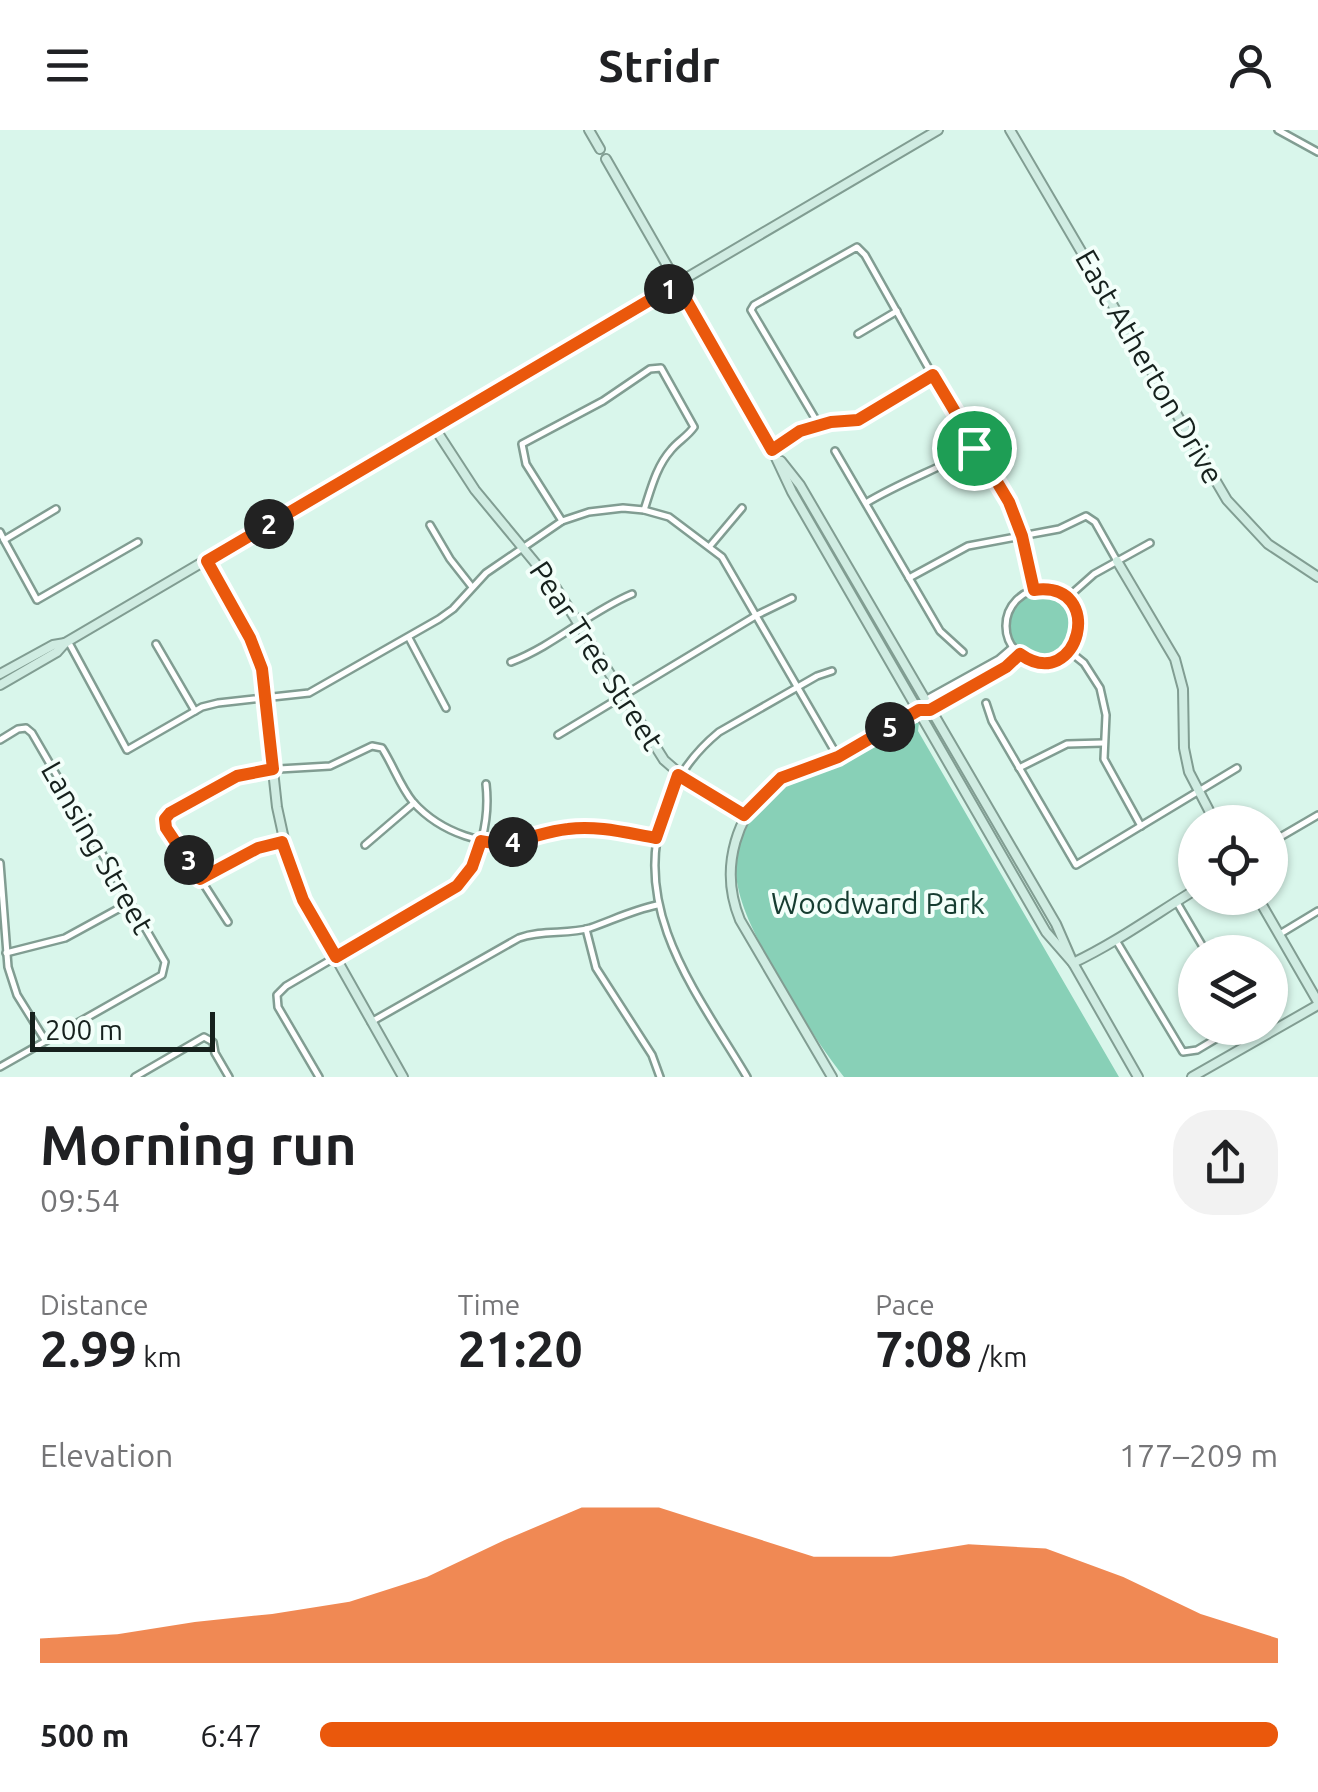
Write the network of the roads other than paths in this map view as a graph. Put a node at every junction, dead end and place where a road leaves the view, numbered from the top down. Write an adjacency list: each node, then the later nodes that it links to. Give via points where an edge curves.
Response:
1 (589, 130): 5 (street)
2 (938, 130): 8 (street)
3 (1010, 130): 31 (street, East Atherton Drive, via 1227,500 1268,544)
4 (1278, 130): 6 (street)
5 (600, 149): 7 (street)
6 (1318, 152)
7 (606, 159): 8 (street)
8 (677, 284): 13 (street); 15 (street)
9 (897, 311): 10 (street); 11 (street); 12 (street, via 857,247 754,304 750,310)
10 (858, 334)
11 (933, 375): 12 (street, via 858,420); 14 (street)
12 (818, 425): 15 (street)
13 (434, 427): 27 (street, Pear Tree Street); 29 (street)
14 (974, 448): 17 (street); 24 (street)
15 (772, 450): 54 (street, via 800,485); 57 (street)
16 (835, 451): 17 (street)
17 (866, 503): 32 (street)
18 (742, 508): 28 (street)
19 (56, 510): 23 (street)
20 (644, 510): 21 (street, via 589,512); 21 (street, via 656,473 694,427 661,368 522,444 526,464); 28 (street, via 670,517)
21 (562, 521): 27 (street)
22 (430, 525): 33 (street)
23 (2, 536): 25 (street, via 37,600)
24 (1022, 536): 30 (street, via 1086,516); 32 (street, via 954,552); 34 (street)
25 (138, 542)
26 (1150, 542): 30 (street)
27 (524, 545): 33 (street); 39 (street, Pear Tree Street)
28 (710, 546): 38 (street)
29 (207, 561): 41 (street); 53 (street, via 250,638)
30 (1117, 562): 37 (street); 69 (street, via 1176,659 1184,748)
31 (1318, 577)
32 (909, 578): 44 (street, via 940,631)
33 (472, 587): 40 (street, via 453,609)
34 (1034, 590): 37 (street); 43 (street, via 1016,600 1008,615)
35 (632, 594): 39 (street)
36 (792, 598): 38 (street)
37 (1067, 598): 45 (street, via 1080,626)
38 (757, 615): 51 (street); 52 (street)
39 (580, 623): 47 (street); 52 (street, Pear Tree Street)
40 (409, 638): 53 (street, via 309,694); 56 (street)
41 (67, 642): 49 (street); 50 (street); 59 (street, via 126,750)
42 (156, 644): 59 (street)
43 (1012, 647): 46 (street); 54 (street)
44 (963, 652)
45 (1069, 652): 46 (street, via 1041,663); 62 (street, via 1100,688)
46 (1020, 654): 58 (street)
47 (512, 662)
48 (832, 672): 51 (street)
49 (0, 674)
50 (0, 684)
51 (798, 688): 63 (street); 67 (street, via 719,732)
52 (623, 695): 60 (street); 67 (street, Pear Tree Street)
53 (266, 698): 59 (street); 66 (street)
54 (925, 700): 57 (street); 58 (street)
55 (986, 703): 64 (street)
56 (446, 708)
57 (919, 710): 58 (street); 63 (street); 94 (street, via 1046,932)
58 (930, 710): 94 (street)
59 (195, 711)
60 (558, 735)
61 (0, 740): 83 (street, Lansing Street, via 18,729 32,733)
62 (1103, 743): 64 (street, via 1067,744); 74 (street, via 1104,759)
63 (838, 757): 72 (street, via 781,778)
64 (1019, 768): 74 (street, via 1076,865)
65 (1237, 768): 69 (street)
66 (273, 769): 70 (street, via 330,766 378,746); 78 (street); 81 (street, via 237,776 165,819)
67 (678, 775): 72 (street, Pear Tree Street); 76 (street)
68 (486, 784): 77 (street)
69 (1199, 794): 71 (street); 74 (street)
70 (414, 803): 77 (street); 79 (street)
71 (1205, 805)
72 (744, 815): 106 (street, via 730,864 734,905)
73 (1318, 815): 75 (street)
74 (1141, 826)
75 (1288, 833)
76 (656, 838): 77 (street, via 574,828 527,840); 84 (street)
77 (481, 841): 93 (street, via 457,886)
78 (282, 842): 81 (street); 93 (street, via 303,900)
79 (365, 845)
80 (0, 864): 92 (street)
81 (200, 879): 87 (street)
82 (1176, 901): 90 (street); 91 (street)
83 (129, 904): 92 (street, via 65,938); 97 (street, Lansing Street, via 165,962 162,975)
84 (657, 904): 88 (street); 105 (street, via 673,951)
85 (1318, 910): 89 (street)
86 (1268, 915): 89 (street)
87 (228, 922)
88 (586, 929): 96 (street, via 519,938); 104 (street, via 596,968)
89 (1280, 934): 95 (street)
90 (1196, 935)
91 (1117, 942): 94 (street); 98 (street, via 1180,1050)
92 (6, 952): 97 (street, via 17,994)
93 (336, 957): 96 (street); 102 (street, via 277,996)
94 (1073, 963): 107 (street)
95 (1318, 1003): 108 (street)
96 (372, 1022): 103 (street)
97 (44, 1040): 99 (street)
98 (1204, 1045)
99 (0, 1067)
100 (134, 1077): 101 (street, via 208,1038)
101 (228, 1077)
102 (319, 1077)
103 (403, 1077)
104 (660, 1077)
105 (747, 1077)
106 (832, 1077)
107 (1138, 1077)
108 (1192, 1077)

